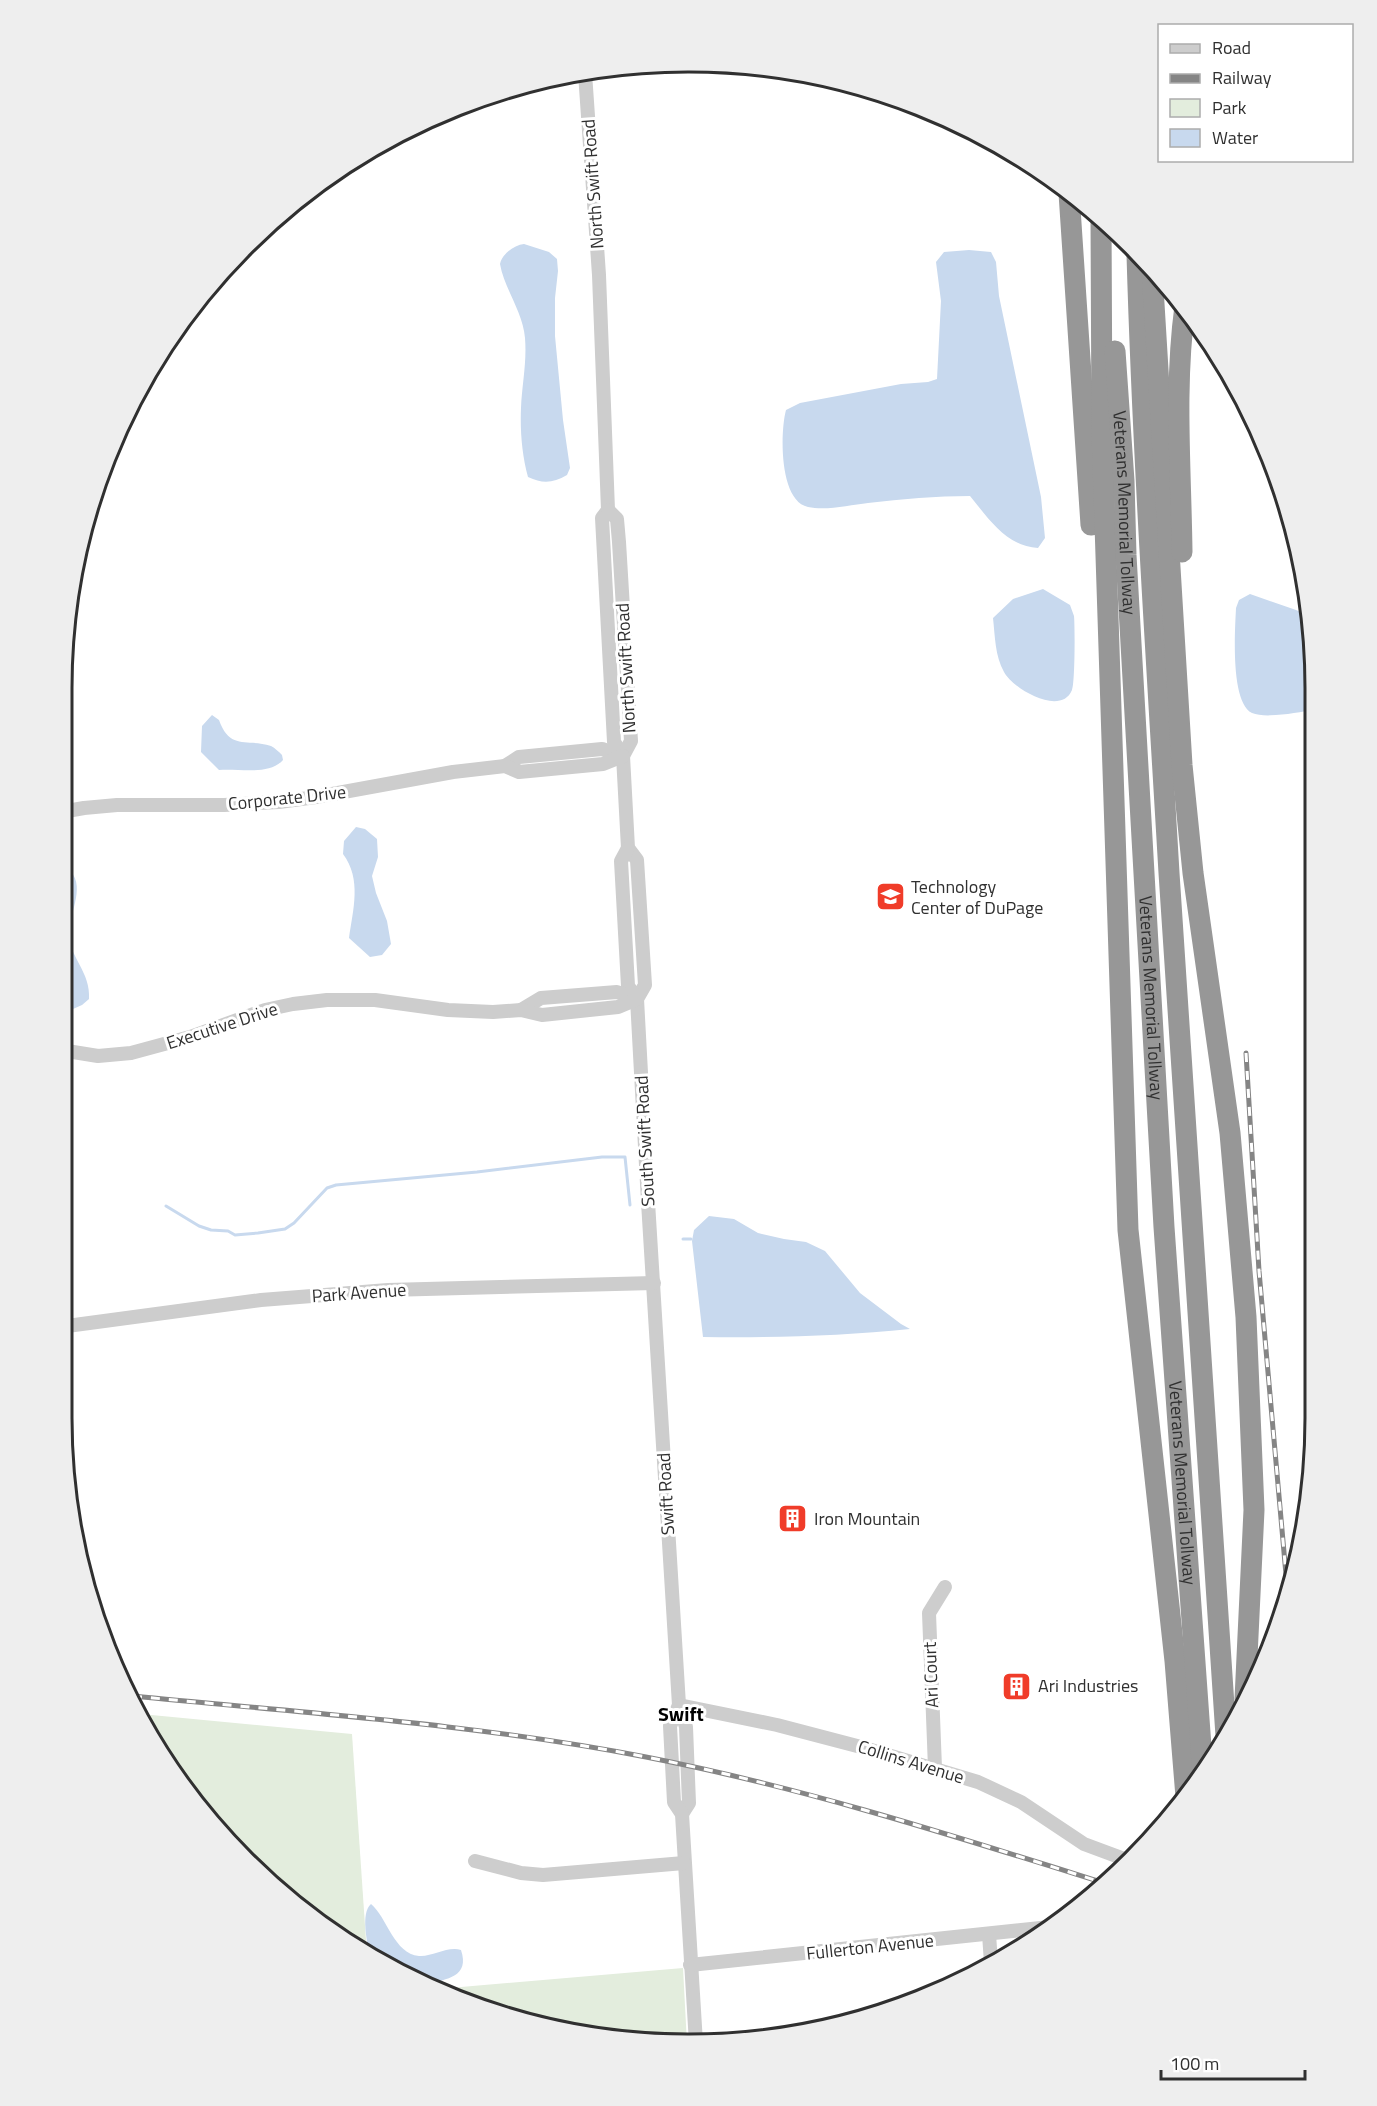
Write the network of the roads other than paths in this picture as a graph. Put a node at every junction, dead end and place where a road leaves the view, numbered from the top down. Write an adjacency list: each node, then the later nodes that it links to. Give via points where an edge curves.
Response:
1 (586, 81): 9 (street, North Swift Road, via 599,275 608,510 617,519 631,741)
2 (1070, 204): 8 (highway, via 1093,552)
3 (1101, 231): 8 (highway, via 1102,433)
4 (1107, 237): 20 (highway, Veterans Memorial Tollway, via 1164,1227)
5 (1137, 267): 19 (highway, Veterans Memorial Tollway, via 1160,722)
6 (1153, 283): 10 (highway)
7 (1183, 320): 10 (highway, via 1180,379)
8 (1112, 727): 22 (highway, via 1128,1230)
9 (623, 756): 11 (street, Corporate Drive, via 602,749 519,757 505,766 279,802 117,805); 12 (street, South Swift Road, via 628,848 621,861 621,873 628,986)
10 (1182, 765): 17 (highway, via 1194,883 1230,1133 1245,1293 1254,1510)
11 (72, 811)
12 (638, 999): 13 (street, Executive Drive, via 618,1007 542,1015 521,1010 448,1010 375,999 327,1000 265,1010 190,1038 131,1053 98,1056); 14 (street, South Swift Road)
13 (72, 1052)
14 (654, 1283): 15 (street, Park Avenue, via 388,1290 218,1305); 18 (street, Swift Road)
15 (72, 1325)
16 (945, 1587): 21 (street, Ari Court, via 930,1613)
17 (1246, 1679)
18 (679, 1705): 21 (street, Collins Avenue, via 777,1725); 25 (street, Swift Road, via 670,1726 674,1802 682,1814)
19 (1225, 1720)
20 (1202, 1759)
21 (934, 1768): 23 (street, Collins Avenue, via 1004,1792 1084,1844)
22 (1185, 1783)
23 (1120, 1857)
24 (475, 1861): 25 (street, via 543,1875)
25 (684, 1863): 29 (street, Swift Road)
26 (1032, 1929): 27 (street, Fullerton Avenue)
27 (989, 1934): 28 (street); 29 (street, Fullerton Avenue)
28 (990, 1955)
29 (690, 1965): 30 (street, Swift Road)
30 (695, 2034)

